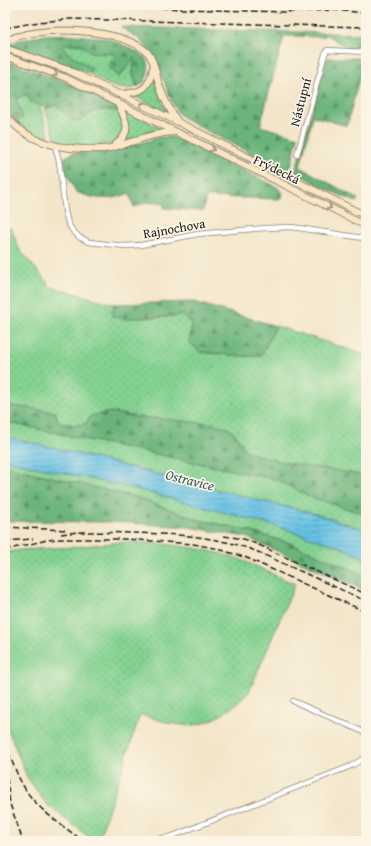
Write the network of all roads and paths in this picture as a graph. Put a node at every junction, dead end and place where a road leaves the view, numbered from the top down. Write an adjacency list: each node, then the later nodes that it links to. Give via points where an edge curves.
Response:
1 (5, 42): 5 (main road, via 23,34 50,30 96,33 138,46 148,54)
2 (5, 48): 6 (main road, Frýdecká, via 68,70)
3 (366, 52): 13 (street, Nástupní, via 328,50 325,54)
4 (5, 56): 7 (main road, Frýdecká, one-way to 7, via 66,78)
5 (154, 66): 6 (main road, via 150,82 142,90); 9 (main road, via 164,100)
6 (119, 94): 9 (main road, Frýdecká, one-way to 6)
7 (117, 102): 10 (main road, Frýdecká); 12 (main road, via 124,117 126,130 122,140)
8 (5, 114): 11 (main road, via 23,132)
9 (178, 122): 14 (main road, Frýdecká)
10 (177, 132): 12 (main road, via 153,134); 15 (main road, Frýdecká, one-way to 15)
11 (55, 146): 12 (main road); 16 (street, Rajnochova, via 68,223 75,233 87,242 141,245 198,234 292,227 363,238)
12 (110, 148)
13 (297, 155)
14 (366, 216)
15 (366, 226)
16 (366, 243)
17 (293, 701): 18 (street)
18 (366, 733)
19 (366, 757): 20 (street, via 351,766 170,837)
20 (144, 841)

